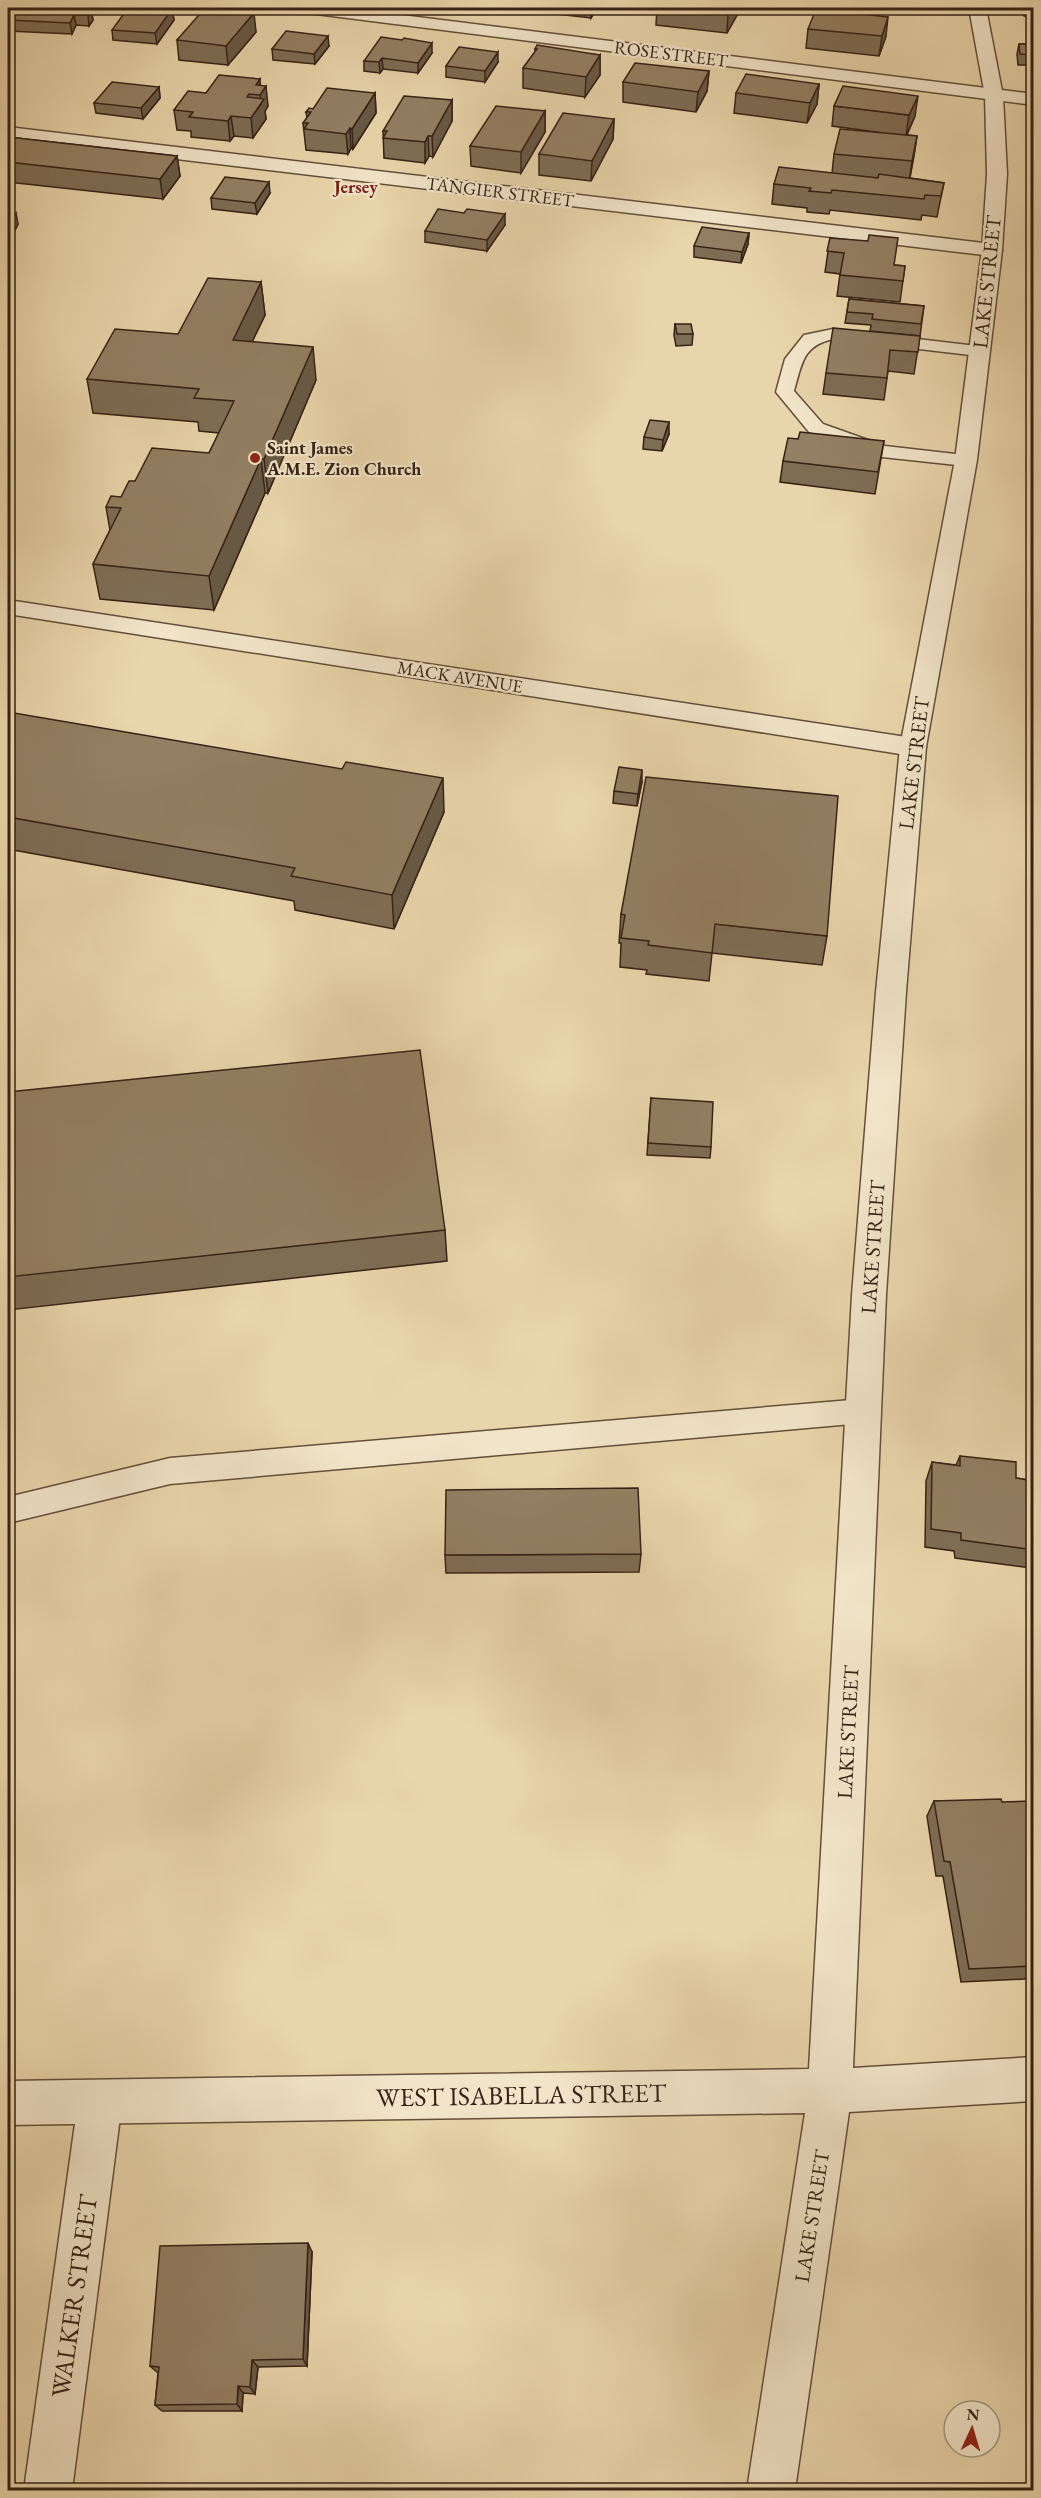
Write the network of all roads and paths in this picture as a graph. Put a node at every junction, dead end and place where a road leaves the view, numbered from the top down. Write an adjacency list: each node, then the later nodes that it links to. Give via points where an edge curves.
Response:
1 (308, 8): 3 (street, ROSE STREET)
2 (977, 8): 3 (street, LAKE STREET)
3 (994, 96): 4 (street, ROSE STREET); 6 (street, LAKE STREET, via 997,174)
4 (1034, 100)
5 (8, 133): 6 (street, TANGIER STREET)
6 (992, 250): 7 (street, LAKE STREET)
7 (979, 351): 8 (street, LAKE STREET); 8 (lane, via 833,334 810,339 794,359 785,392 816,428 882,451)
8 (966, 460): 10 (street, LAKE STREET)
9 (8, 607): 10 (street, MACK AVENUE)
10 (913, 747): 11 (street, LAKE STREET, via 884,1085)
11 (863, 1411): 12 (lane, via 171,1472); 14 (street, LAKE STREET)
12 (8, 1510)
13 (1034, 2079): 14 (street, WEST ISABELLA STREET)
14 (831, 2091): 15 (street, WEST ISABELLA STREET); 18 (street, LAKE STREET)
15 (100, 2102): 16 (street, WEST ISABELLA STREET); 17 (street, WALKER STREET)
16 (8, 2103)
17 (48, 2490)
18 (771, 2490)

